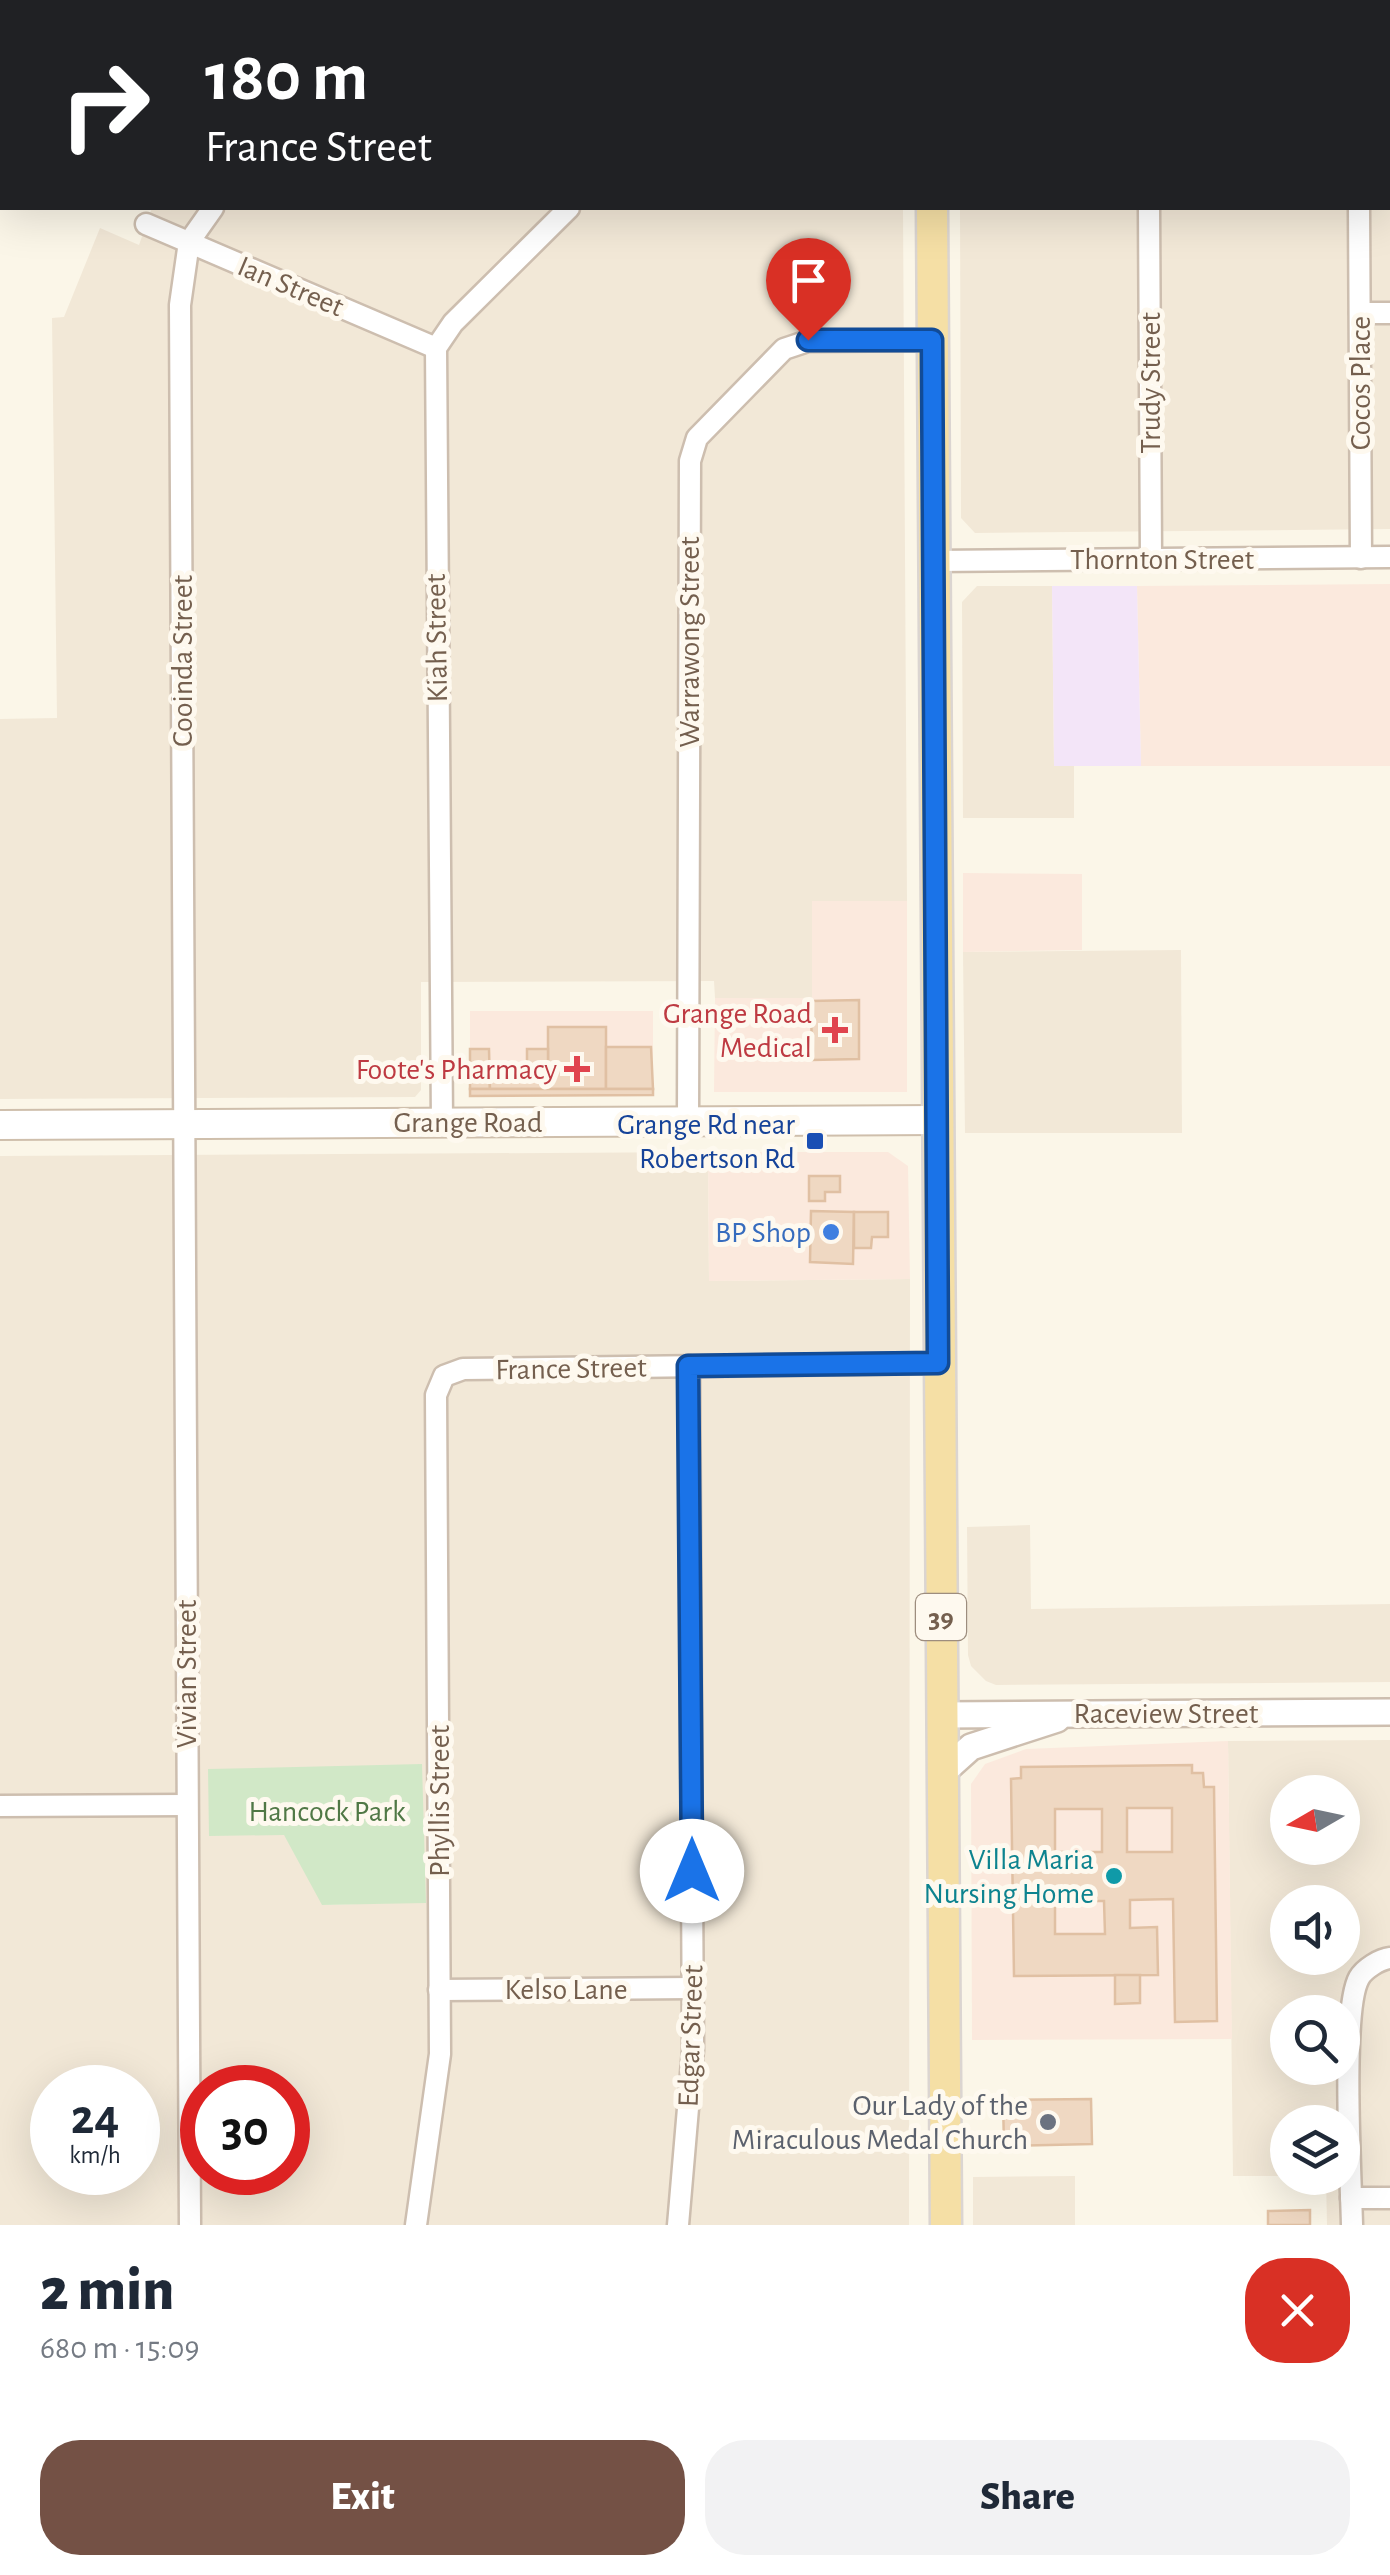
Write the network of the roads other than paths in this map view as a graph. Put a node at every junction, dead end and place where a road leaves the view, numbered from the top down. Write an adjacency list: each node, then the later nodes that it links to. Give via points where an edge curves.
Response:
1 (212, 210): 7 (street, Cooinda Street)
2 (567, 210): 11 (street)
3 (932, 210): 10 (main road, 39)
4 (1149, 210): 13 (street, Trudy Street)
5 (1358, 210): 8 (street, Cocos Place)
6 (146, 224): 7 (street, Ian Street)
7 (188, 242): 11 (street, Ian Street); 19 (street, Cooinda Street, via 180,306)
8 (1360, 313): 9 (street); 14 (street, Cocos Place)
9 (1390, 313)
10 (932, 340): 15 (main road, 39); 17 (street, Warrawong Street, via 808,340 784,349 697,438 690,461)
11 (436, 348): 18 (street, Kiah Street)
12 (1390, 557): 14 (street, Thornton Street)
13 (1151, 558): 14 (street, Thornton Street); 15 (street, Thornton Street)
14 (1362, 558)
15 (934, 561): 16 (main road, 39)
16 (937, 1120): 17 (main road, Grange Road); 21 (main road, 39)
17 (688, 1121): 18 (main road, Grange Road)
18 (442, 1122): 19 (main road, Grange Road)
19 (184, 1124): 20 (main road, Grange Road); 28 (street, Vivian Street)
20 (0, 1125)
21 (938, 1363): 22 (street, France Street); 26 (main road, 39)
22 (688, 1366): 23 (street, France Street, via 464,1369); 31 (street, Edgar Street)
23 (444, 1376): 32 (street, Phyllis Street, via 436,1395)
24 (1390, 1712): 25 (street, Raceview Street)
25 (1071, 1714): 26 (street, Raceview Street); 27 (street, via 971,1748)
26 (942, 1715): 27 (main road, 39)
27 (942, 1773): 38 (main road, 39)
28 (186, 1805): 29 (street); 35 (street, Vivian Street)
29 (0, 1806)
30 (1390, 1958): 33 (street, via 1359,1977 1350,2012)
31 (693, 1988): 32 (street, Kelso Lane); 37 (street, Edgar Street)
32 (440, 1990): 36 (street, Phyllis Street, via 440,2054)
33 (1352, 2198): 34 (street); 39 (street)
34 (1390, 2198)
35 (190, 2225)
36 (416, 2225)
37 (678, 2225)
38 (946, 2225)
39 (1352, 2225)

